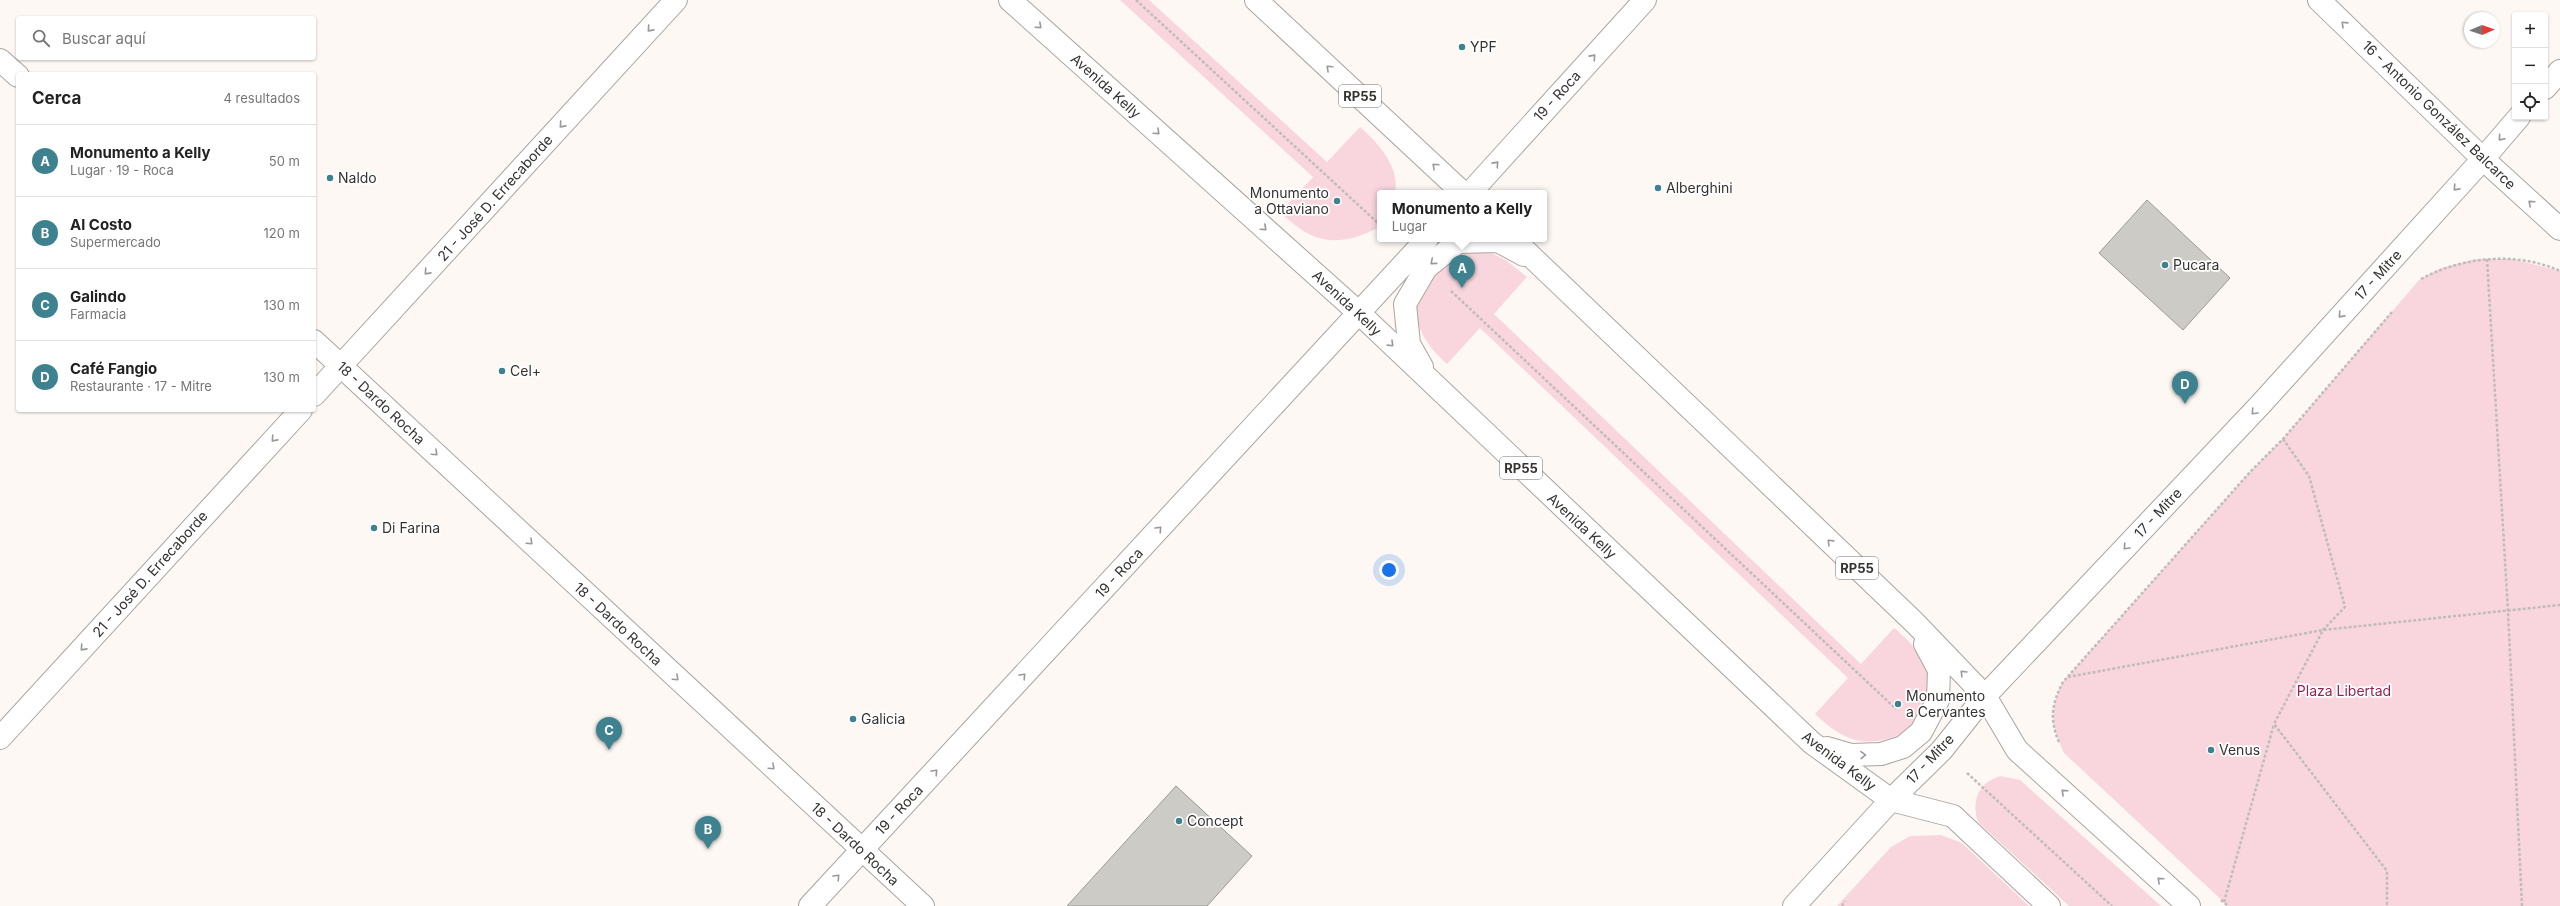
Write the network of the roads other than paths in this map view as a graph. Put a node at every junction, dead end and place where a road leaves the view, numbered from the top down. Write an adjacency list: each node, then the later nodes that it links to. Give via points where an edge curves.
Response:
1 (676, 0): 22 (street, 21 - José D. Errecaborde, one-way to 22)
2 (1010, 0): 20 (street, Avenida Kelly / RP55, one-way to 20)
3 (1256, 0): 12 (street, RP55, one-way to 3)
4 (1645, 0): 13 (street, 19 - Roca, one-way to 4)
5 (2319, 0): 11 (street, 16 - Antonio González Balcarce, one-way to 5)
6 (0, 60): 8 (street)
7 (2560, 71): 9 (street)
8 (16, 74)
9 (2548, 85)
10 (2516, 120): 11 (street, 17 - Mitre, one-way to 11)
11 (2483, 159): 14 (street, 16 - Antonio González Balcarce, one-way to 11); 27 (street, 17 - Mitre, one-way to 27, via 2260,405)
12 (1460, 190)
13 (1473, 190)
14 (2560, 229)
15 (1424, 242): 20 (street, 19 - Roca)
16 (1458, 242): 23 (street, one-way to 23, via 1426,268 1405,304 1409,344)
17 (1501, 242): 19 (street, one-way to 17)
18 (1516, 242): 19 (street, RP55)
19 (1542, 266): 26 (street, RP55, one-way to 19)
20 (1359, 314): 23 (street, Avenida Kelly / RP55, one-way to 23); 31 (street, 19 - Roca, one-way to 20)
21 (316, 343): 22 (street, 18 - Dardo Rocha)
22 (342, 366): 24 (street, 21 - José D. Errecaborde); 31 (street, 18 - Dardo Rocha, one-way to 31)
23 (1432, 384): 29 (street, Avenida Kelly / RP55)
24 (316, 394)
25 (299, 412): 28 (street, 21 - José D. Errecaborde, one-way to 28)
26 (1915, 623): 27 (street, RP55, one-way to 26); 29 (street, one-way to 26, via 1851,755 1881,754 1903,747 1921,732 1938,700 1939,670)
27 (1985, 696): 30 (street, 17 - Mitre, via 1942,750); 36 (street, RP55, one-way to 27, via 2018,750)
28 (0, 738)
29 (1812, 744): 30 (street, Avenida Kelly / RP55)
30 (1891, 800): 34 (street, 17 - Mitre); 35 (street, Avenida Kelly / RP55, via 1953,816)
31 (862, 851): 32 (street, 19 - Roca, one-way to 31); 33 (street, 18 - Dardo Rocha)
32 (810, 906)
33 (923, 906)
34 (1794, 906)
35 (2049, 906)
36 (2189, 906)

